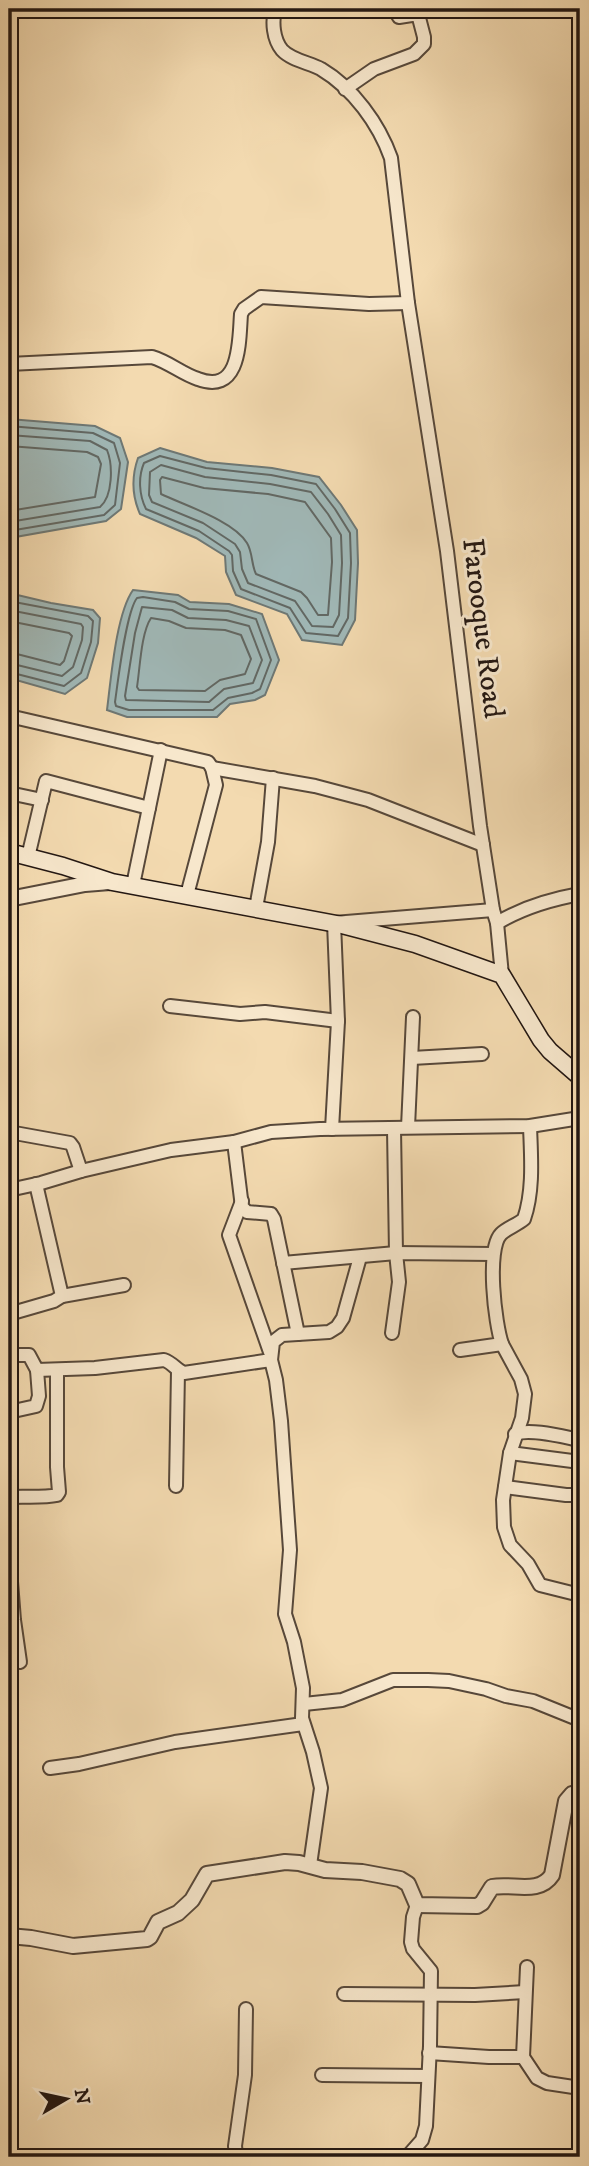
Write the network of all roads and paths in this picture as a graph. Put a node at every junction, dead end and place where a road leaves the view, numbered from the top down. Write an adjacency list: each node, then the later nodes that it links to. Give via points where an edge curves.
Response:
1 (275, 9): 3 (street, Farooque Road, via 275,33 285,54 321,69)
2 (394, 9): 3 (street, via 399,17 419,16 424,44)
3 (345, 89): 4 (street, Farooque Road, via 376,127 391,158)
4 (408, 303): 5 (street, via 261,297 241,314 233,370 213,381 196,379 152,357); 13 (street, Farooque Road, via 447,551)
5 (9, 364)
6 (9, 716): 7 (street)
7 (161, 750): 8 (street, via 201,759); 12 (street)
8 (212, 768): 9 (street); 19 (street, via 216,785)
9 (273, 778): 13 (street, via 368,800); 21 (street)
10 (9, 793): 11 (street)
11 (42, 800): 12 (street, via 46,781); 15 (street)
12 (149, 808): 17 (street)
13 (483, 845): 22 (street, Farooque Road)
14 (9, 852): 15 (main road)
15 (28, 857): 16 (main road)
16 (112, 881): 17 (main road); 20 (street)
17 (133, 885): 19 (main road)
18 (580, 894): 22 (street)
19 (187, 895): 21 (main road)
20 (9, 900)
21 (256, 908): 23 (main road)
22 (495, 917): 23 (street); 24 (street, Farooque Road)
23 (334, 923): 24 (main road, via 415,944); 27 (street)
24 (502, 975): 30 (main road, Farooque Road, via 541,1040)
25 (170, 1006): 27 (street)
26 (413, 1017): 29 (street)
27 (338, 1021): 34 (street)
28 (482, 1054): 29 (street)
29 (412, 1058): 33 (street)
30 (580, 1077)
31 (580, 1118): 32 (street)
32 (530, 1126): 33 (street); 43 (street, via 528,1209 524,1219 500,1235)
33 (408, 1127): 35 (street)
34 (332, 1129): 35 (street); 37 (street, via 271,1132)
35 (394, 1129): 42 (street)
36 (9, 1132): 38 (street, via 70,1143)
37 (234, 1142): 38 (street, via 171,1150); 41 (street)
38 (81, 1171): 39 (street)
39 (36, 1184): 40 (street); 47 (street)
40 (9, 1190)
41 (242, 1201): 45 (street, via 247,1212 271,1214); 54 (street, via 229,1235)
42 (396, 1253): 43 (street); 44 (street); 49 (street, via 400,1282)
43 (493, 1254): 51 (street, via 496,1327)
44 (360, 1257): 45 (street); 50 (street, via 337,1327 329,1332)
45 (283, 1263): 50 (street)
46 (124, 1285): 47 (street)
47 (62, 1296): 48 (street)
48 (9, 1314)
49 (392, 1333)
50 (298, 1334): 54 (street, via 282,1335 273,1342)
51 (502, 1344): 52 (street); 59 (street, via 525,1394)
52 (460, 1350)
53 (9, 1354): 55 (street, via 29,1355)
54 (271, 1358): 57 (street); 70 (street, via 288,1495 285,1614)
55 (37, 1370): 56 (street); 58 (street, via 36,1406)
56 (57, 1370): 57 (street, via 164,1360); 66 (street, via 59,1492 47,1497)
57 (178, 1371): 63 (street)
58 (9, 1412)
59 (515, 1434): 60 (street); 61 (street)
60 (580, 1440)
61 (510, 1453): 62 (street); 64 (street)
62 (580, 1462)
63 (176, 1486)
64 (505, 1487): 65 (street); 68 (street, via 503,1527 510,1545 540,1585)
65 (580, 1495)
66 (9, 1497)
67 (9, 1556): 69 (street)
68 (580, 1595)
69 (20, 1662)
70 (304, 1704): 71 (street, via 357,1696 393,1680 449,1681 533,1702); 72 (street)
71 (580, 1720)
72 (303, 1724): 73 (street, via 175,1742); 75 (street, via 321,1788)
73 (50, 1768)
74 (580, 1793): 76 (street, via 566,1801 548,1881 537,1887 492,1887 477,1906)
75 (310, 1865): 76 (street, via 400,1878 408,1884); 77 (street, via 285,1862 207,1874 192,1900 158,1923 147,1939 73,1946)
76 (417, 1905): 81 (street, via 411,1942 431,1971)
77 (9, 1936)
78 (527, 1967): 79 (street)
79 (525, 1992): 81 (street); 84 (street)
80 (344, 1994): 81 (street)
81 (431, 1994): 83 (street)
82 (246, 2010): 88 (street, via 244,2094 235,2146)
83 (429, 2053): 84 (street); 86 (street)
84 (523, 2057): 87 (street, via 537,2078)
85 (322, 2075): 86 (street)
86 (428, 2076): 89 (street, via 426,2126 422,2140)
87 (580, 2088)
88 (241, 2157)
89 (407, 2157)

